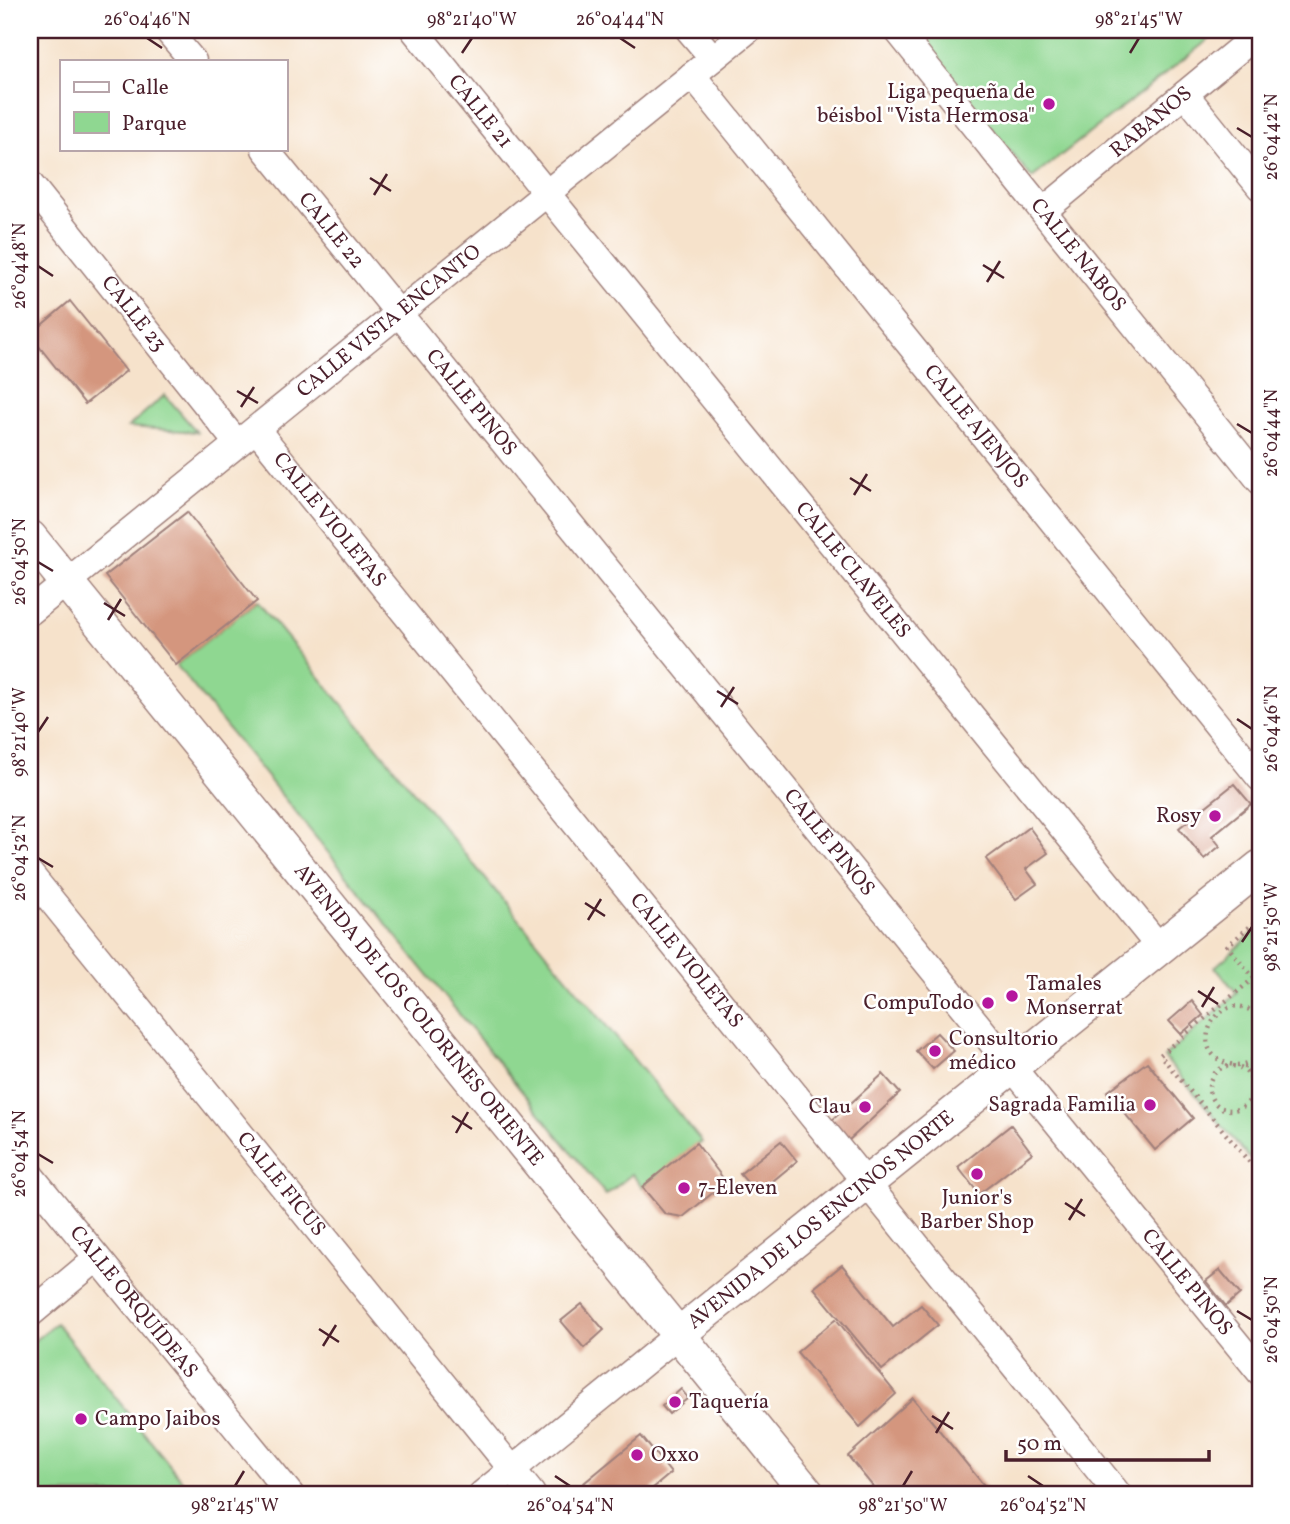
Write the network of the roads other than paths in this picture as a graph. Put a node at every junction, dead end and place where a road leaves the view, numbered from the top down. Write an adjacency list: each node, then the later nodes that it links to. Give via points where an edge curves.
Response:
1 (167, 30): 8 (street)
2 (414, 30): 14 (street, CALLE 21)
3 (689, 30): 7 (street)
4 (748, 30): 7 (street, CALLE VISTA ENCANTO)
5 (897, 30): 15 (street, CALLE NABOS)
6 (1260, 32): 10 (street, RABANOS)
7 (713, 58): 9 (street, CALLE VISTA ENCANTO)
8 (192, 60)
9 (692, 75): 14 (street, CALLE VISTA ENCANTO); 22 (street, CALLE AJENJOS)
10 (1185, 94): 13 (street); 15 (street, RABANOS)
11 (266, 150): 16 (street, CALLE 22)
12 (30, 184): 17 (street, CALLE 23)
13 (1260, 187)
14 (547, 193): 16 (street, CALLE VISTA ENCANTO); 25 (street, CALLE CLAVELES)
15 (1043, 211): 18 (street, CALLE NABOS)
16 (399, 313): 17 (street, CALLE VISTA ENCANTO); 26 (street, CALLE PINOS)
17 (246, 436): 20 (street, CALLE VISTA ENCANTO); 28 (street, CALLE VIOLETAS)
18 (1260, 481)
19 (30, 537): 20 (street, AVENIDA DE LOS COLORINES ORIENTE)
20 (66, 582): 21 (street, CALLE VISTA ENCANTO); 31 (street, AVENIDA DE LOS COLORINES ORIENTE)
21 (30, 612)
22 (1260, 778)
23 (1260, 867): 25 (street, AVENIDA DE LOS ENCINOS NORTE)
24 (30, 874): 33 (street, CALLE FICUS)
25 (1160, 948): 26 (street, AVENIDA DE LOS ENCINOS NORTE)
26 (1011, 1067): 28 (street, AVENIDA DE LOS ENCINOS NORTE); 32 (street, CALLE PINOS)
27 (30, 1175): 29 (street, CALLE ORQUÍDEAS)
28 (867, 1184): 31 (street, AVENIDA DE LOS ENCINOS NORTE); 38 (street, CALLE VIOLETAS)
29 (97, 1258): 30 (street); 34 (street, CALLE ORQUÍDEAS)
30 (30, 1314)
31 (679, 1334): 33 (street, AVENIDA DE LOS ENCINOS NORTE); 37 (street, AVENIDA DE LOS COLORINES ORIENTE)
32 (1260, 1372)
33 (512, 1469): 35 (street, AVENIDA DE LOS ENCINOS NORTE); 36 (street, CALLE FICUS)
34 (290, 1494)
35 (482, 1494)
36 (532, 1494)
37 (808, 1494)
38 (1118, 1494)

